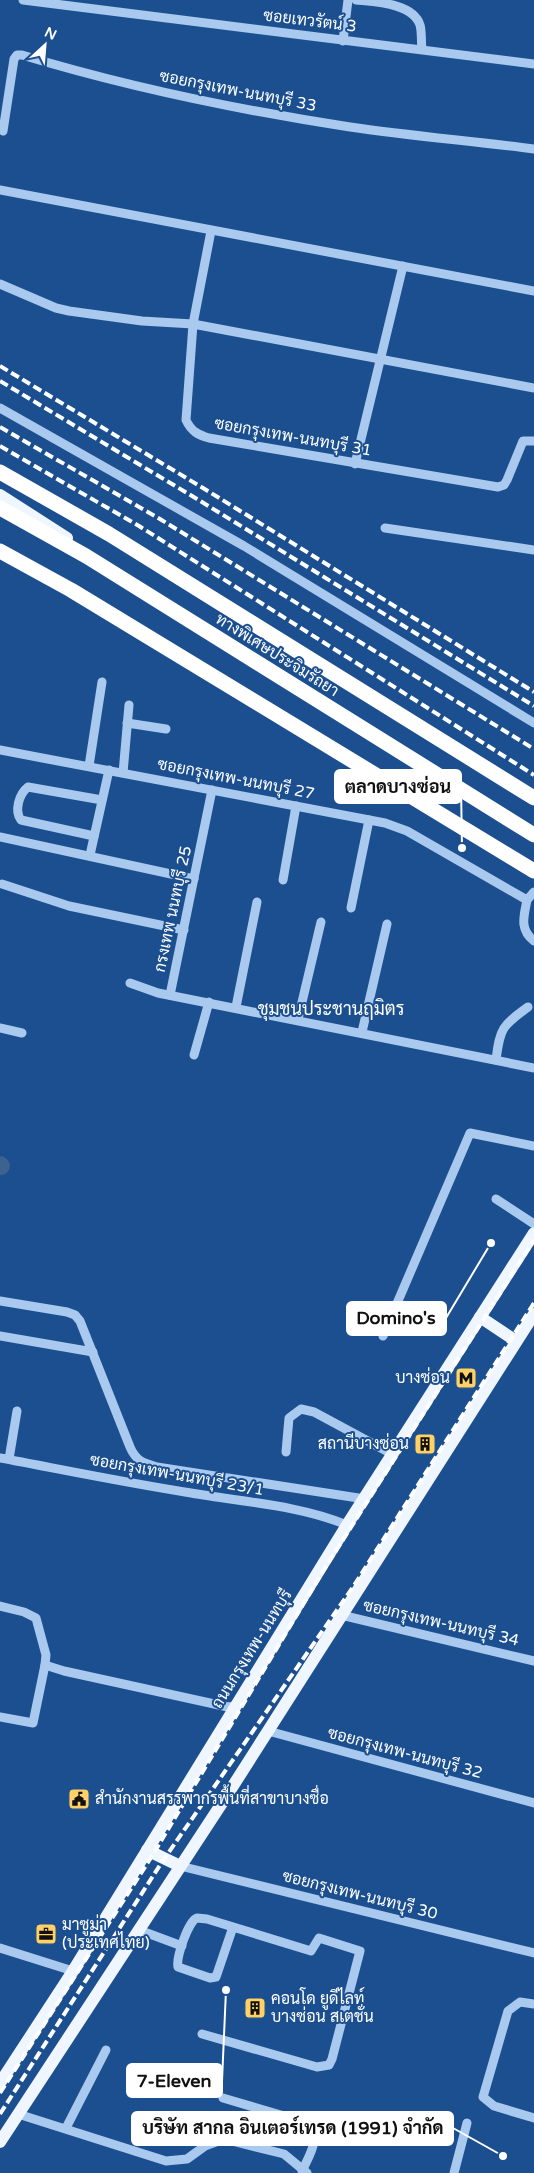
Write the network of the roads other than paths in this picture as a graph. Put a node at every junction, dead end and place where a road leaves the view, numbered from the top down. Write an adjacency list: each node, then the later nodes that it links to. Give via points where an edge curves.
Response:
1 (23, 0): 4 (street, ซอยเทวรัตน์ 3)
2 (348, 0): 4 (street)
3 (356, 0): 5 (street, via 378,2 404,10 414,17 420,25)
4 (343, 40): 5 (street, ซอยเทวรัตน์ 3)
5 (422, 49): 6 (street, ซอยเทวรัตน์ 3)
6 (534, 64)
7 (3, 131): 8 (street, ซอยกรุงเทพ-นนทบุรี 33, via 14,59 22,54 84,74 293,118)
8 (534, 149)
9 (0, 190): 10 (street)
10 (211, 231): 11 (street); 14 (street, ซอยกรุงเทพ-นนทบุรี 31)
11 (403, 266): 13 (street); 15 (street)
12 (0, 284): 14 (street, via 69,311)
13 (534, 291)
14 (194, 324): 15 (street); 19 (street, ซอยกรุงเทพ-นนทบุรี 31, via 186,420 189,427 209,438)
15 (381, 360): 16 (street); 19 (street)
16 (534, 388)
17 (0, 408): 29 (street, via 244,546)
18 (534, 441): 19 (street, ซอยกรุงเทพ-นนทบุรี 31, via 523,441 507,480 498,487)
19 (355, 464)
20 (0, 472): 36 (highway, ทางพิเศษประจิมรัถยา, via 109,534)
21 (0, 496): 40 (main road)
22 (0, 508): 41 (highway, ทางพิเศษประจิมรัถยา, via 86,556)
23 (385, 528): 24 (street)
24 (534, 550)
25 (0, 551): 45 (highway, via 71,590)
26 (102, 682): 32 (street)
27 (129, 705): 28 (street)
28 (127, 723): 30 (street); 34 (street)
29 (534, 723)
30 (166, 729)
31 (0, 750): 32 (street, ซอยกรุงเทพ-นนทบุรี 27)
32 (89, 766): 33 (street, ซอยกรุงเทพ-นนทบุรี 27)
33 (109, 770): 34 (street, ซอยกรุงเทพ-นนทบุรี 27); 37 (street)
34 (123, 773): 35 (street, ซอยกรุงเทพ-นนทบุรี 27)
35 (212, 790): 38 (street, ซอยกรุงเทพ-นนทบุรี 27); 46 (street, กรงเทพ นนทบุรี 25)
36 (534, 798)
37 (102, 800): 42 (street); 42 (street, via 28,787 18,804 21,820)
38 (296, 806): 39 (street, ซอยกรุงเทพ-นนทบุรี 27); 47 (street)
39 (369, 820): 50 (street, ซอยกรุงเทพ-นนทบุรี 27, via 407,831); 52 (street)
40 (534, 828)
41 (534, 835)
42 (94, 836): 44 (street)
43 (0, 837): 44 (street)
44 (90, 855): 46 (street)
45 (534, 871)
46 (194, 879): 55 (street, กรงเทพ นนทบุรี 25)
47 (283, 880)
48 (2, 884): 55 (street, via 70,906)
49 (534, 892): 50 (street)
50 (527, 900): 56 (street, via 522,924 527,936)
51 (257, 902): 60 (street)
52 (351, 908)
53 (321, 922): 62 (street)
54 (387, 924): 64 (street)
55 (184, 930): 58 (street, กรงเทพ นนทบุรี 25)
56 (534, 941)
57 (130, 983): 58 (street)
58 (170, 995): 59 (street, กรงเทพ นนทบุรี 25)
59 (209, 1002): 60 (street, กรงเทพ นนทบุรี 25); 66 (street)
60 (236, 1007): 62 (street, กรงเทพ นนทบุรี 25)
61 (528, 1007): 67 (street, via 502,1028)
62 (298, 1019): 64 (street, กรงเทพ นนทบุรี 25)
63 (0, 1028): 65 (street)
64 (362, 1032): 67 (street, กรงเทพ นนทบุรี 25)
65 (22, 1033)
66 (194, 1056)
67 (496, 1060): 68 (street, กรงเทพ นนทบุรี 25)
68 (534, 1068)
69 (534, 1146): 77 (street, via 470,1133)
70 (496, 1199): 71 (street)
71 (534, 1224)
72 (534, 1233): 75 (main road, ถนนกรุงเทพ-นนทบุรี)
73 (0, 1300): 79 (street, via 75,1315)
74 (534, 1314): 78 (main road)
75 (480, 1317): 78 (main road); 82 (main road, ถนนกรุงเทพ-นนทบุรี)
76 (0, 1336): 79 (street)
77 (383, 1336)
78 (516, 1341): 87 (main road)
79 (93, 1352): 84 (street, via 134,1457 140,1461)
80 (17, 1410): 83 (street)
81 (286, 1452): 82 (street, via 289,1418 301,1409 314,1412)
82 (392, 1454): 84 (main road, ถนนกรุงเทพ-นนทบุรี)
83 (4, 1458): 85 (street, ซอยกรุงเทพ-นนทบุรี 23/1, via 142,1486 293,1510)
84 (365, 1499): 85 (main road, ถนนกรุงเทพ-นนทบุรี)
85 (347, 1525): 90 (main road, ถนนกรุงเทพ-นนทบุรี)
86 (0, 1606): 89 (street, via 36,1618 46,1655)
87 (341, 1615): 88 (street, ซอยกรุงเทพ-นนทบุรี 34); 92 (main road)
88 (534, 1661)
89 (45, 1665): 90 (street); 91 (street, via 34,1723)
90 (235, 1706): 94 (main road, ถนนกรุงเทพ-นนทบุรี)
91 (0, 1717)
92 (268, 1731): 93 (street, ซอยกรุงเทพ-นนทบุรี 32); 95 (main road)
93 (534, 1803)
94 (147, 1850): 95 (main road); 101 (main road, ถนนกรุงเทพ-นนทบุรี)
95 (180, 1866): 97 (main road); 100 (street, ซอยกรุงเทพ-นนทบุรี 30)
96 (233, 1927): 98 (street, via 194,1918); 98 (street, via 214,1978 178,1967); 103 (street, via 311,1951 319,1938 360,1951 332,2059 329,2065 317,2067)
97 (139, 1930): 98 (street); 107 (main road)
98 (182, 1946)
99 (0, 1948): 101 (street)
100 (534, 1952)
101 (73, 1971): 105 (main road, ถนนกรุงเทพ-นนทบุรี)
102 (534, 2004): 108 (street, via 520,2002 508,2010 483,2097 494,2106)
103 (202, 2034)
104 (106, 2050): 110 (street)
105 (0, 2084)
106 (223, 2098): 112 (street, via 308,2123 316,2139)
107 (18, 2114): 110 (street); 111 (main road)
108 (534, 2118)
109 (467, 2123): 113 (street)
110 (66, 2128): 112 (street, via 166,2161 187,2159 205,2146 224,2139 284,2154)
111 (0, 2142)
112 (305, 2172)
113 (454, 2173)

